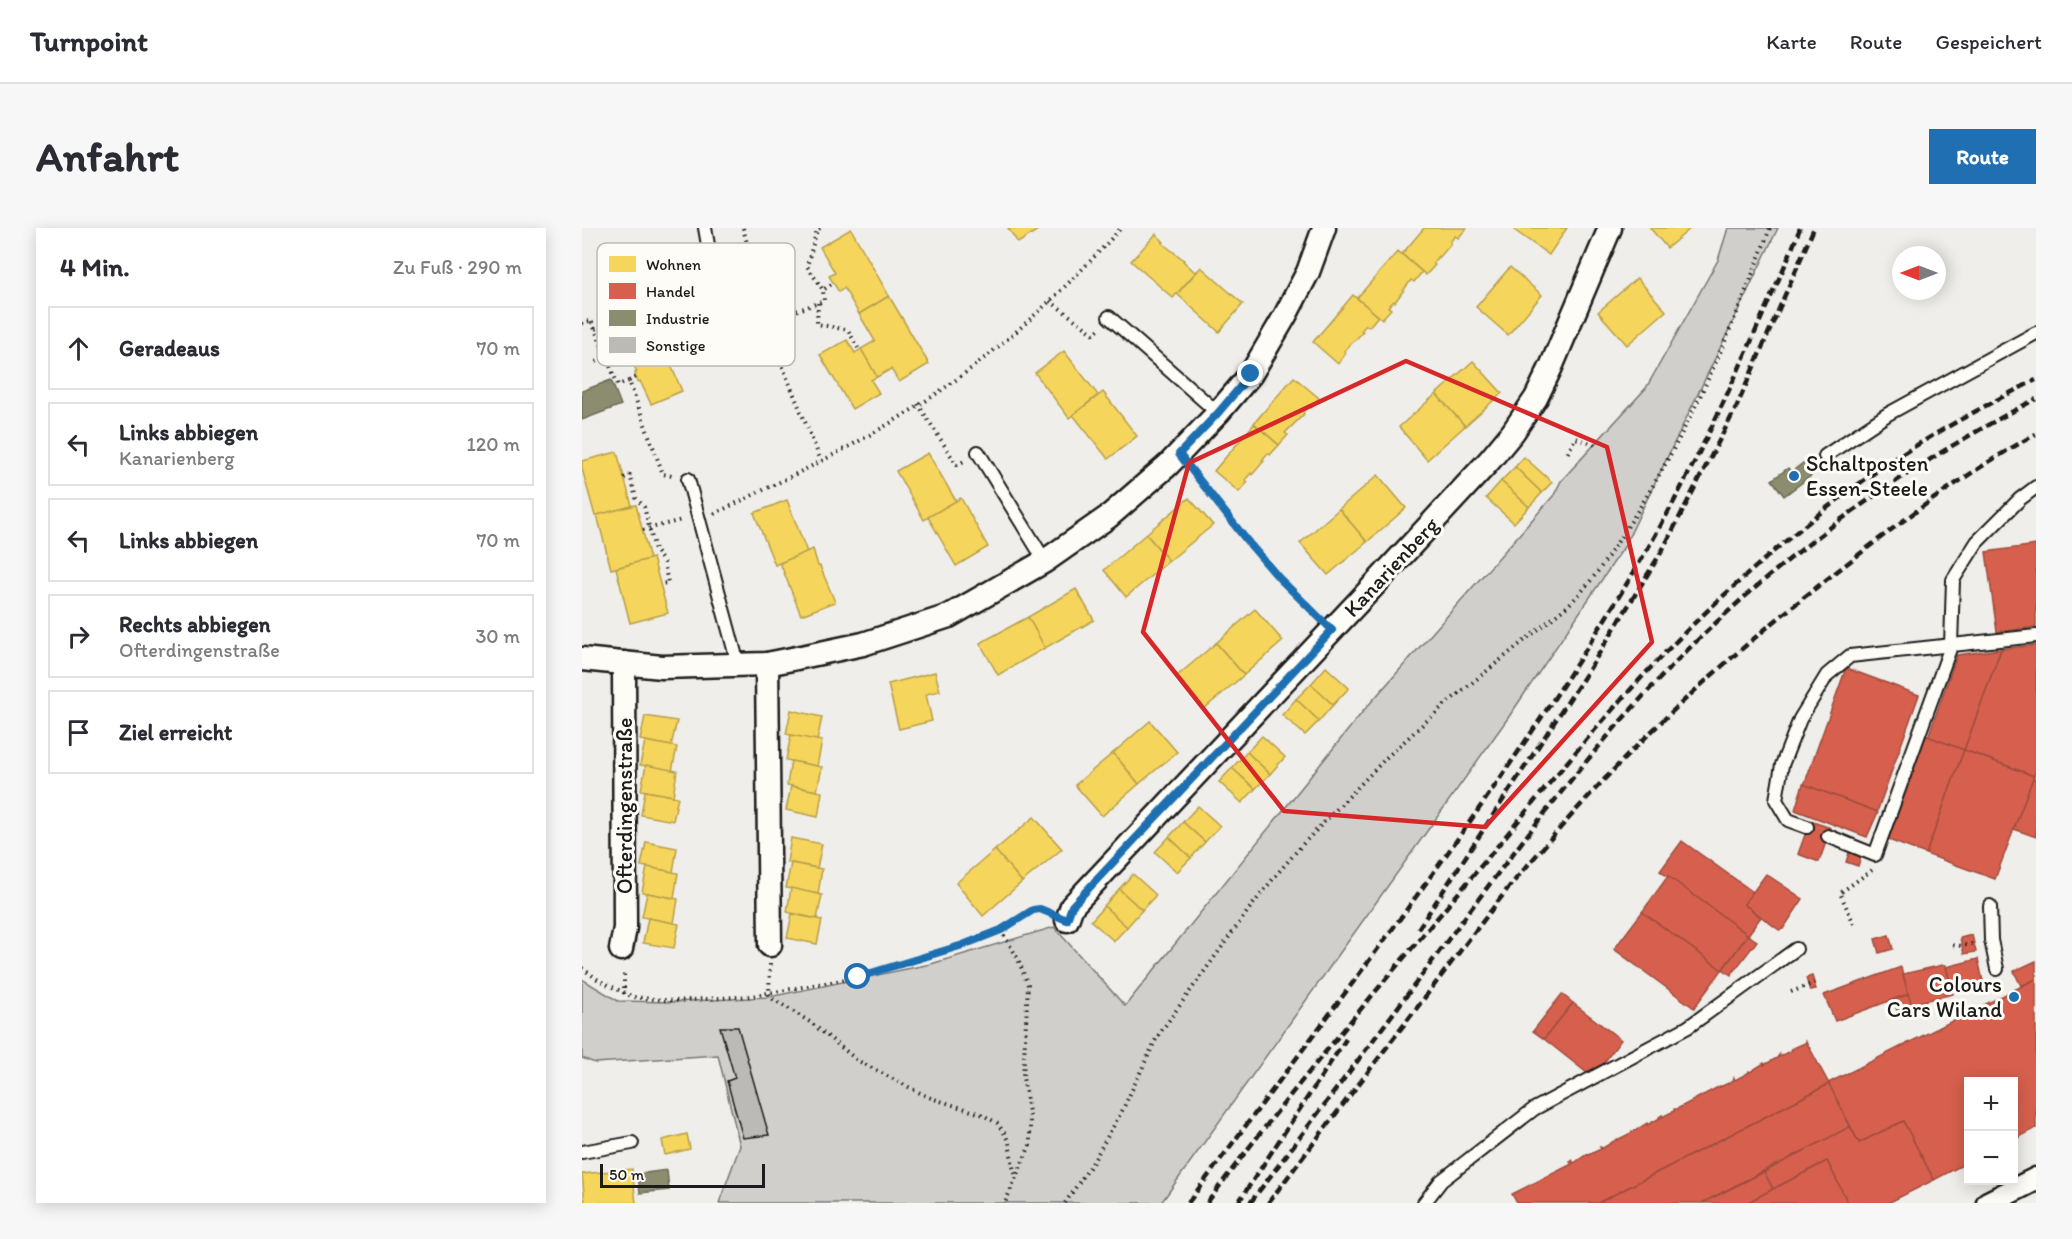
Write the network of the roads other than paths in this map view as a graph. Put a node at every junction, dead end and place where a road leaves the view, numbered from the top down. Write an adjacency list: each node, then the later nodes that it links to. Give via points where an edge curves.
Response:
1 (705, 228): 4 (lane)
2 (1323, 228): 7 (street, via 1308,272 1285,316 1251,374)
3 (1610, 228): 22 (street, Kanarienberg, via 1551,367 1513,432 1072,906)
4 (708, 243)
5 (1110, 317): 7 (lane)
6 (2036, 333): 9 (lane, via 1888,414)
7 (1218, 413): 12 (street, via 1108,517)
8 (978, 452): 12 (lane)
9 (1825, 456)
10 (688, 479): 17 (lane)
11 (2036, 487): 14 (lane, via 1977,542 1953,580)
12 (1045, 561): 18 (street, via 949,616 863,644)
13 (2036, 636): 14 (lane)
14 (1951, 646): 19 (lane, via 1850,656 1827,675 1800,719 1782,765 1776,800 1788,820); 20 (lane, via 1875,855)
15 (582, 659): 16 (street)
16 (624, 663): 17 (street, via 662,667); 24 (street, Ofterdingenstraße, via 625,928)
17 (738, 664): 18 (street)
18 (767, 664): 23 (street)
19 (1808, 827)
20 (1828, 836)
21 (1990, 906): 26 (lane)
22 (1067, 920)
23 (770, 945)
24 (621, 949)
25 (1796, 949): 30 (lane, via 1688,1027 1534,1109 1441,1181)
26 (1996, 969)
27 (632, 1143): 28 (lane)
28 (582, 1152)
29 (2036, 1179): 31 (street)
30 (1424, 1203)
31 (1988, 1203)

